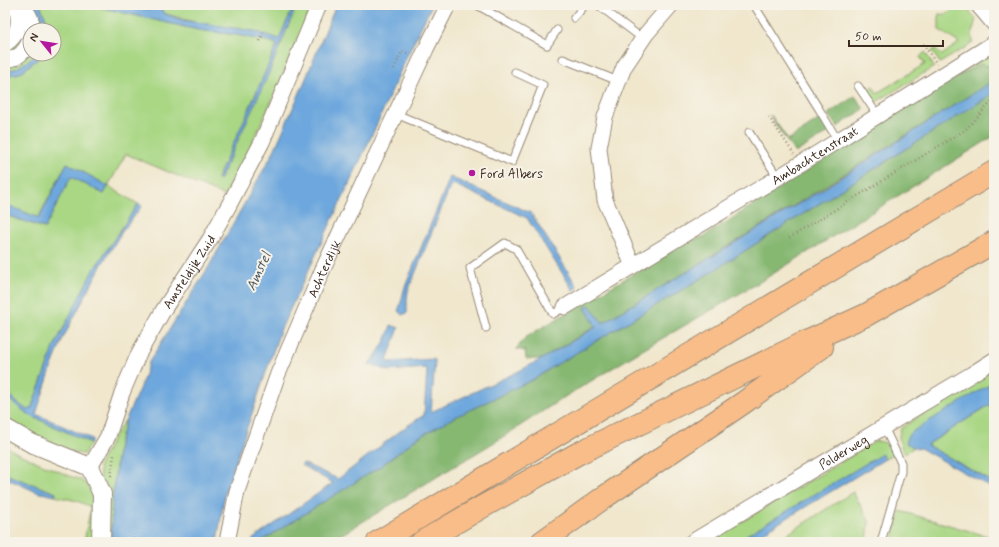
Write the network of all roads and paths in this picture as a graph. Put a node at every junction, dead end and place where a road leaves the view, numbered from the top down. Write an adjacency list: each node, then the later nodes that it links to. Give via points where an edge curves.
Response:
1 (16, 5): 19 (street, via 18,29)
2 (21, 5): 12 (street)
3 (319, 5): 48 (street, Amsteldijk Zuid, via 262,142 210,239 164,309 139,353 108,436)
4 (448, 5): 31 (street, Achterdijk)
5 (477, 5): 14 (lane, via 547,45)
6 (585, 5): 11 (lane)
7 (598, 5): 16 (lane)
8 (671, 5): 16 (street)
9 (754, 5): 35 (lane)
10 (978, 5): 13 (street)
11 (574, 18)
12 (31, 22)
13 (994, 24)
14 (557, 30)
15 (263, 32): 17 (path)
16 (643, 39): 28 (street, via 624,67)
17 (260, 41)
18 (994, 43): 27 (street, Ambachtenstraat)
19 (5, 44)
20 (923, 44): 27 (path)
21 (22, 53): 24 (street, via 18,57)
22 (408, 54): 25 (path, via 402,51)
23 (563, 59): 28 (lane)
24 (5, 60)
25 (394, 69)
26 (515, 72): 31 (lane, via 543,85 512,162)
27 (944, 74): 32 (street, Ambachtenstraat)
28 (618, 81): 41 (street, via 605,117 599,148 605,200)
29 (858, 86): 32 (lane)
30 (994, 99): 39 (path, via 965,130)
31 (396, 114): 50 (street, Achterdijk, via 326,262 278,374 237,491)
32 (878, 116): 35 (street, Ambachtenstraat)
33 (769, 117): 36 (path)
34 (749, 132): 38 (lane)
35 (838, 141): 36 (street, Ambachtenstraat)
36 (800, 164): 38 (street, Ambachtenstraat)
37 (994, 172): 51 (highway)
38 (778, 178): 41 (street, Ambachtenstraat)
39 (789, 238)
40 (994, 242): 43 (highway)
41 (633, 266): 42 (street, Ambachtenstraat)
42 (565, 307): 44 (lane, via 553,314 516,249 505,243 470,268)
43 (866, 315): 52 (highway, via 578,453); 53 (highway, via 744,403)
44 (486, 328)
45 (994, 360): 46 (street, Polderweg)
46 (884, 427): 54 (street, Polderweg); 55 (lane, via 902,463)
47 (5, 428): 48 (street, via 31,443)
48 (90, 467): 49 (street, via 102,494)
49 (101, 542)
50 (228, 542)
51 (378, 542)
52 (422, 542)
53 (542, 542)
54 (692, 542)
55 (881, 542)

